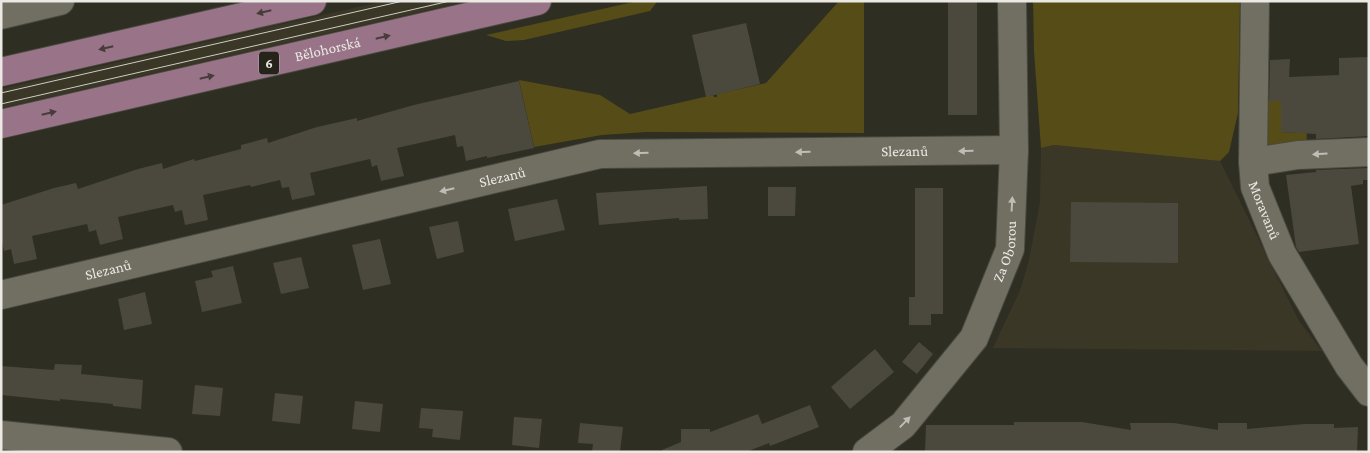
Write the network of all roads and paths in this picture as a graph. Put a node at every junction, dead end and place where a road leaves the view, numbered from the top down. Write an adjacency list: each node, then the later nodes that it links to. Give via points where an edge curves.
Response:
1 (60, 1): 6 (street)
2 (312, 1): 7 (main road, one-way to 7)
3 (537, 1): 8 (main road, Bělohorská / 6, one-way to 3)
4 (1012, 1): 9 (street, Za Oborou)
5 (1255, 1): 11 (street, Moravanů)
6 (1, 15)
7 (1, 72)
8 (1, 124)
9 (1014, 150): 12 (street, Slezanů, one-way to 12, via 600,154); 17 (street, Za Oborou, one-way to 9, via 903,425 974,338 1010,249)
10 (1369, 152): 11 (street, one-way to 11, via 1298,155)
11 (1253, 162): 13 (street, Moravanů, via 1255,187 1282,254)
12 (1, 295)
13 (1359, 366): 14 (street, Moravanů)
14 (1369, 392)
15 (1, 435): 16 (street)
16 (168, 452)
17 (867, 452)

